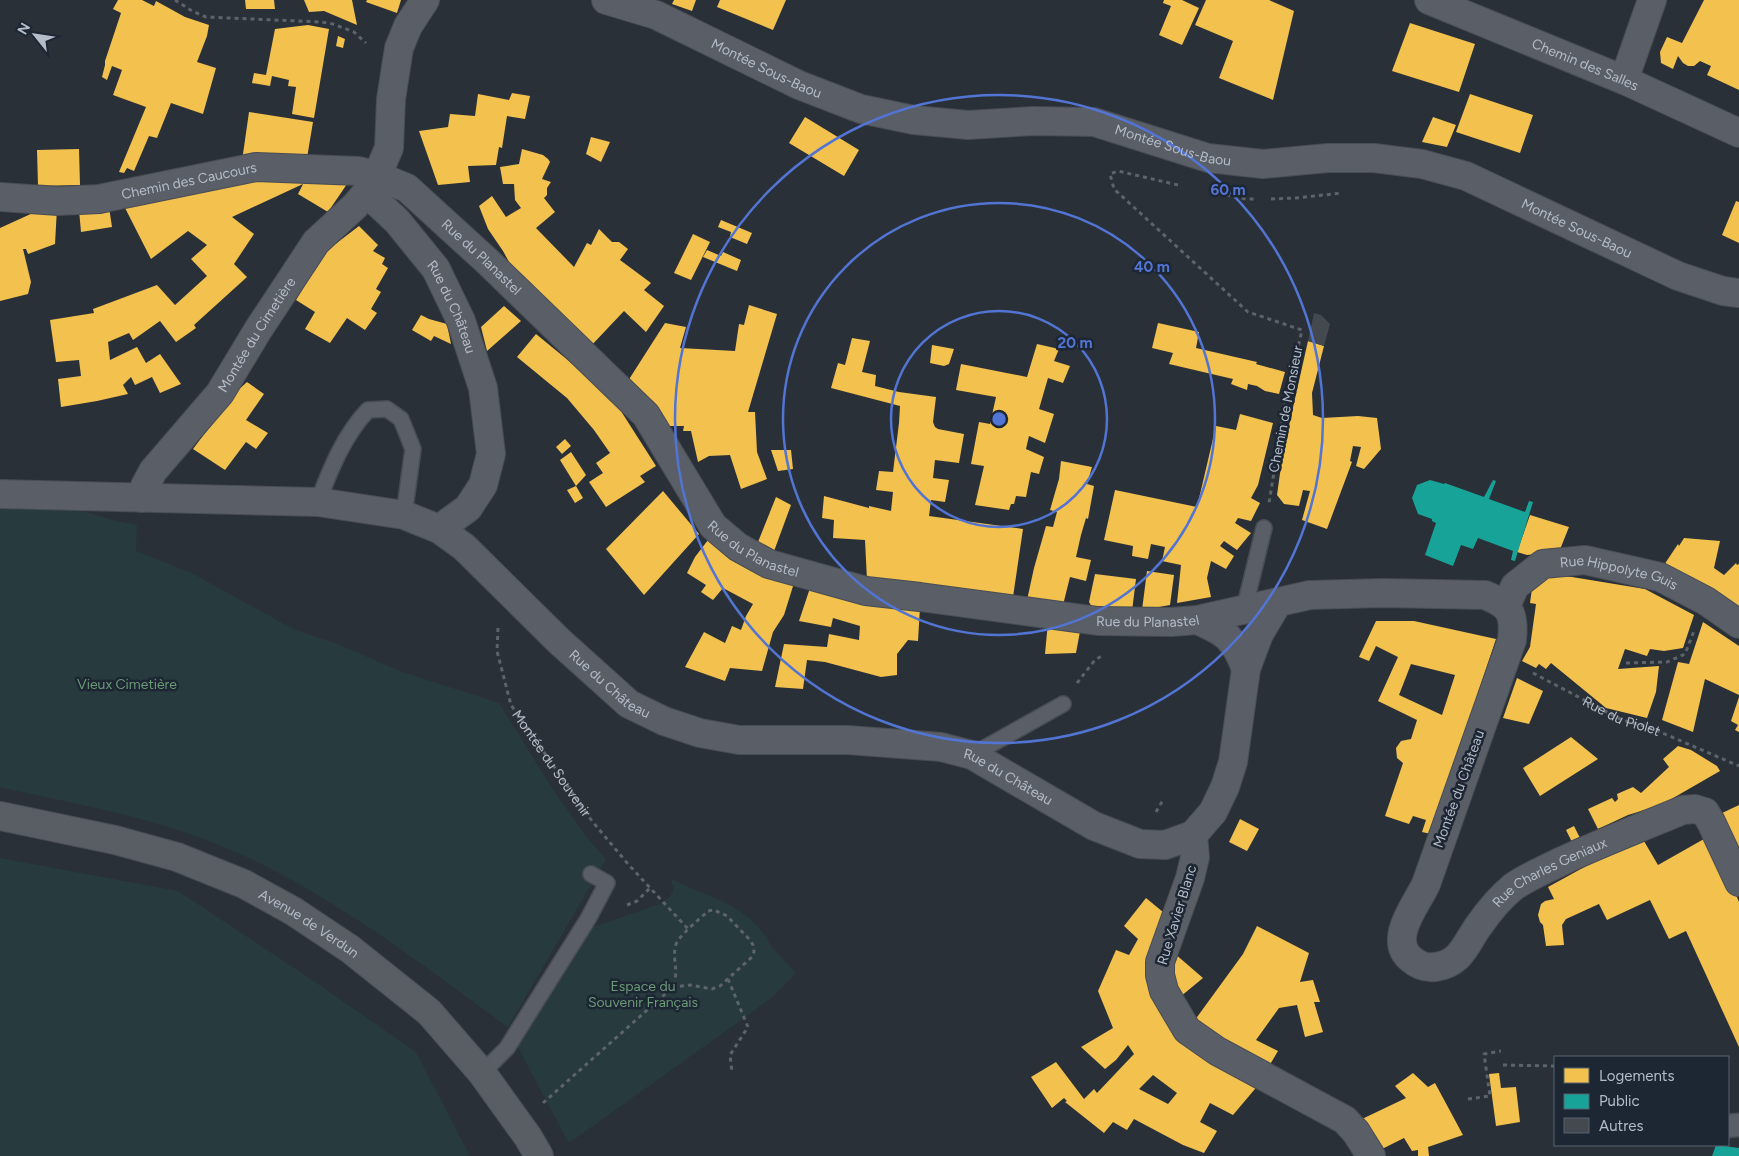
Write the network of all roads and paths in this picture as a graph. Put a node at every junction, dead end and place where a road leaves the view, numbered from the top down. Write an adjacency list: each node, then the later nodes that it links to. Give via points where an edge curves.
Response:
1 (175, 0): 6 (path, via 206,17 333,24 354,32)
2 (425, 0): 9 (street, via 398,48 389,148)
3 (606, 0): 14 (street, Montée Sous-Baou, via 656,14 799,85 852,106 914,120 968,125 1032,120 1094,122 1208,158 1262,164 1374,158 1431,166 1466,176 1678,276 1723,291)
4 (1428, 0): 7 (street, Chemin des Salles)
5 (1652, 0): 7 (street)
6 (371, 48)
7 (1624, 80): 8 (street, Chemin des Salles)
8 (1739, 133)
9 (372, 184): 13 (street, Chemin des Caucours, via 359,171 256,167 99,199 59,201); 16 (street, Montée du Cimetière, via 316,242 220,393 153,471); 20 (street, Rue du Château, via 436,270 461,321 483,388 491,454 483,485 468,508); 25 (street, Rue du Planastel, via 407,188 487,261 646,415 712,526 738,547 769,564 866,591 1098,621)
10 (1186, 187): 19 (path, Chemin de Monsieur, via 1118,171 1110,174 1114,189 1248,312 1302,330 1285,405)
11 (1349, 192): 12 (path, via 1296,198 1246,199)
12 (1222, 195)
13 (0, 197)
14 (1739, 292)
15 (0, 494): 16 (street)
16 (142, 498): 17 (street)
17 (318, 502): 18 (street); 18 (lane, via 328,474 356,423 368,410 387,409 401,419 413,449)
18 (404, 514): 20 (street)
19 (1264, 528): 24 (lane)
20 (439, 529): 32 (street, Rue du Château, via 464,547 628,704 664,721 700,733 739,740 848,740 941,747)
21 (1706, 600): 23 (street, Rue Hippolyte Guis, via 1660,577 1585,560 1543,564 1515,586); 26 (street, Rue Hippolyte Guis); 29 (path, via 1686,654 1667,662)
22 (1278, 602): 23 (street, Rue du Planastel, via 1310,595 1383,592 1485,595); 24 (street, Rue du Planastel); 30 (street, via 1259,634)
23 (1506, 606): 28 (street, Montée du Château, via 1514,625)
24 (1244, 610): 25 (street, Rue du Planastel)
25 (1197, 620): 30 (street, via 1222,631 1232,641)
26 (1739, 624)
27 (497, 651): 38 (path, Montée du Souvenir, via 511,705 592,821)
28 (1506, 659): 33 (path, Rue du Piolet, via 1622,720 1651,728); 41 (street, Montée du Château, via 1426,884 1405,922 1403,947)
29 (1626, 664)
30 (1246, 669): 35 (street, via 1233,762 1226,787 1213,812)
31 (1063, 704): 32 (lane)
32 (972, 755): 35 (street, Rue du Château, via 1094,826 1140,844 1165,845)
33 (1739, 766)
34 (0, 816): 48 (main road, Avenue de Verdun, via 115,840 177,857 244,884 293,911 400,989 428,1012)
35 (1193, 835): 52 (street, Rue Xavier Blanc, via 1195,857 1192,871 1160,962 1164,991 1187,1030 1217,1051 1344,1120)
36 (591, 874): 48 (lane, via 607,883 588,919 507,1048)
37 (1739, 882): 41 (street, Rue Charles Geniaux, via 1705,812 1683,810 1594,846 1513,887 1450,963)
38 (650, 888): 39 (path); 40 (path, Montée du Souvenir)
39 (642, 895)
40 (689, 930): 42 (path, via 708,911 714,910 727,916 750,940 754,952 752,957); 43 (path, via 677,940 675,947 677,969)
41 (1419, 966)
42 (728, 979): 43 (path, via 712,989 691,985); 47 (path, via 748,1027 730,1055)
43 (673, 987): 50 (path, via 546,1100)
44 (1501, 1051): 49 (path, via 1484,1054 1490,1096)
45 (1503, 1065): 46 (path)
46 (1554, 1066)
47 (732, 1072)
48 (482, 1073): 50 (main road, Avenue de Verdun)
49 (1468, 1099)
50 (517, 1121): 51 (main road, Avenue de Verdun)
51 (538, 1156)
52 (1371, 1156)

